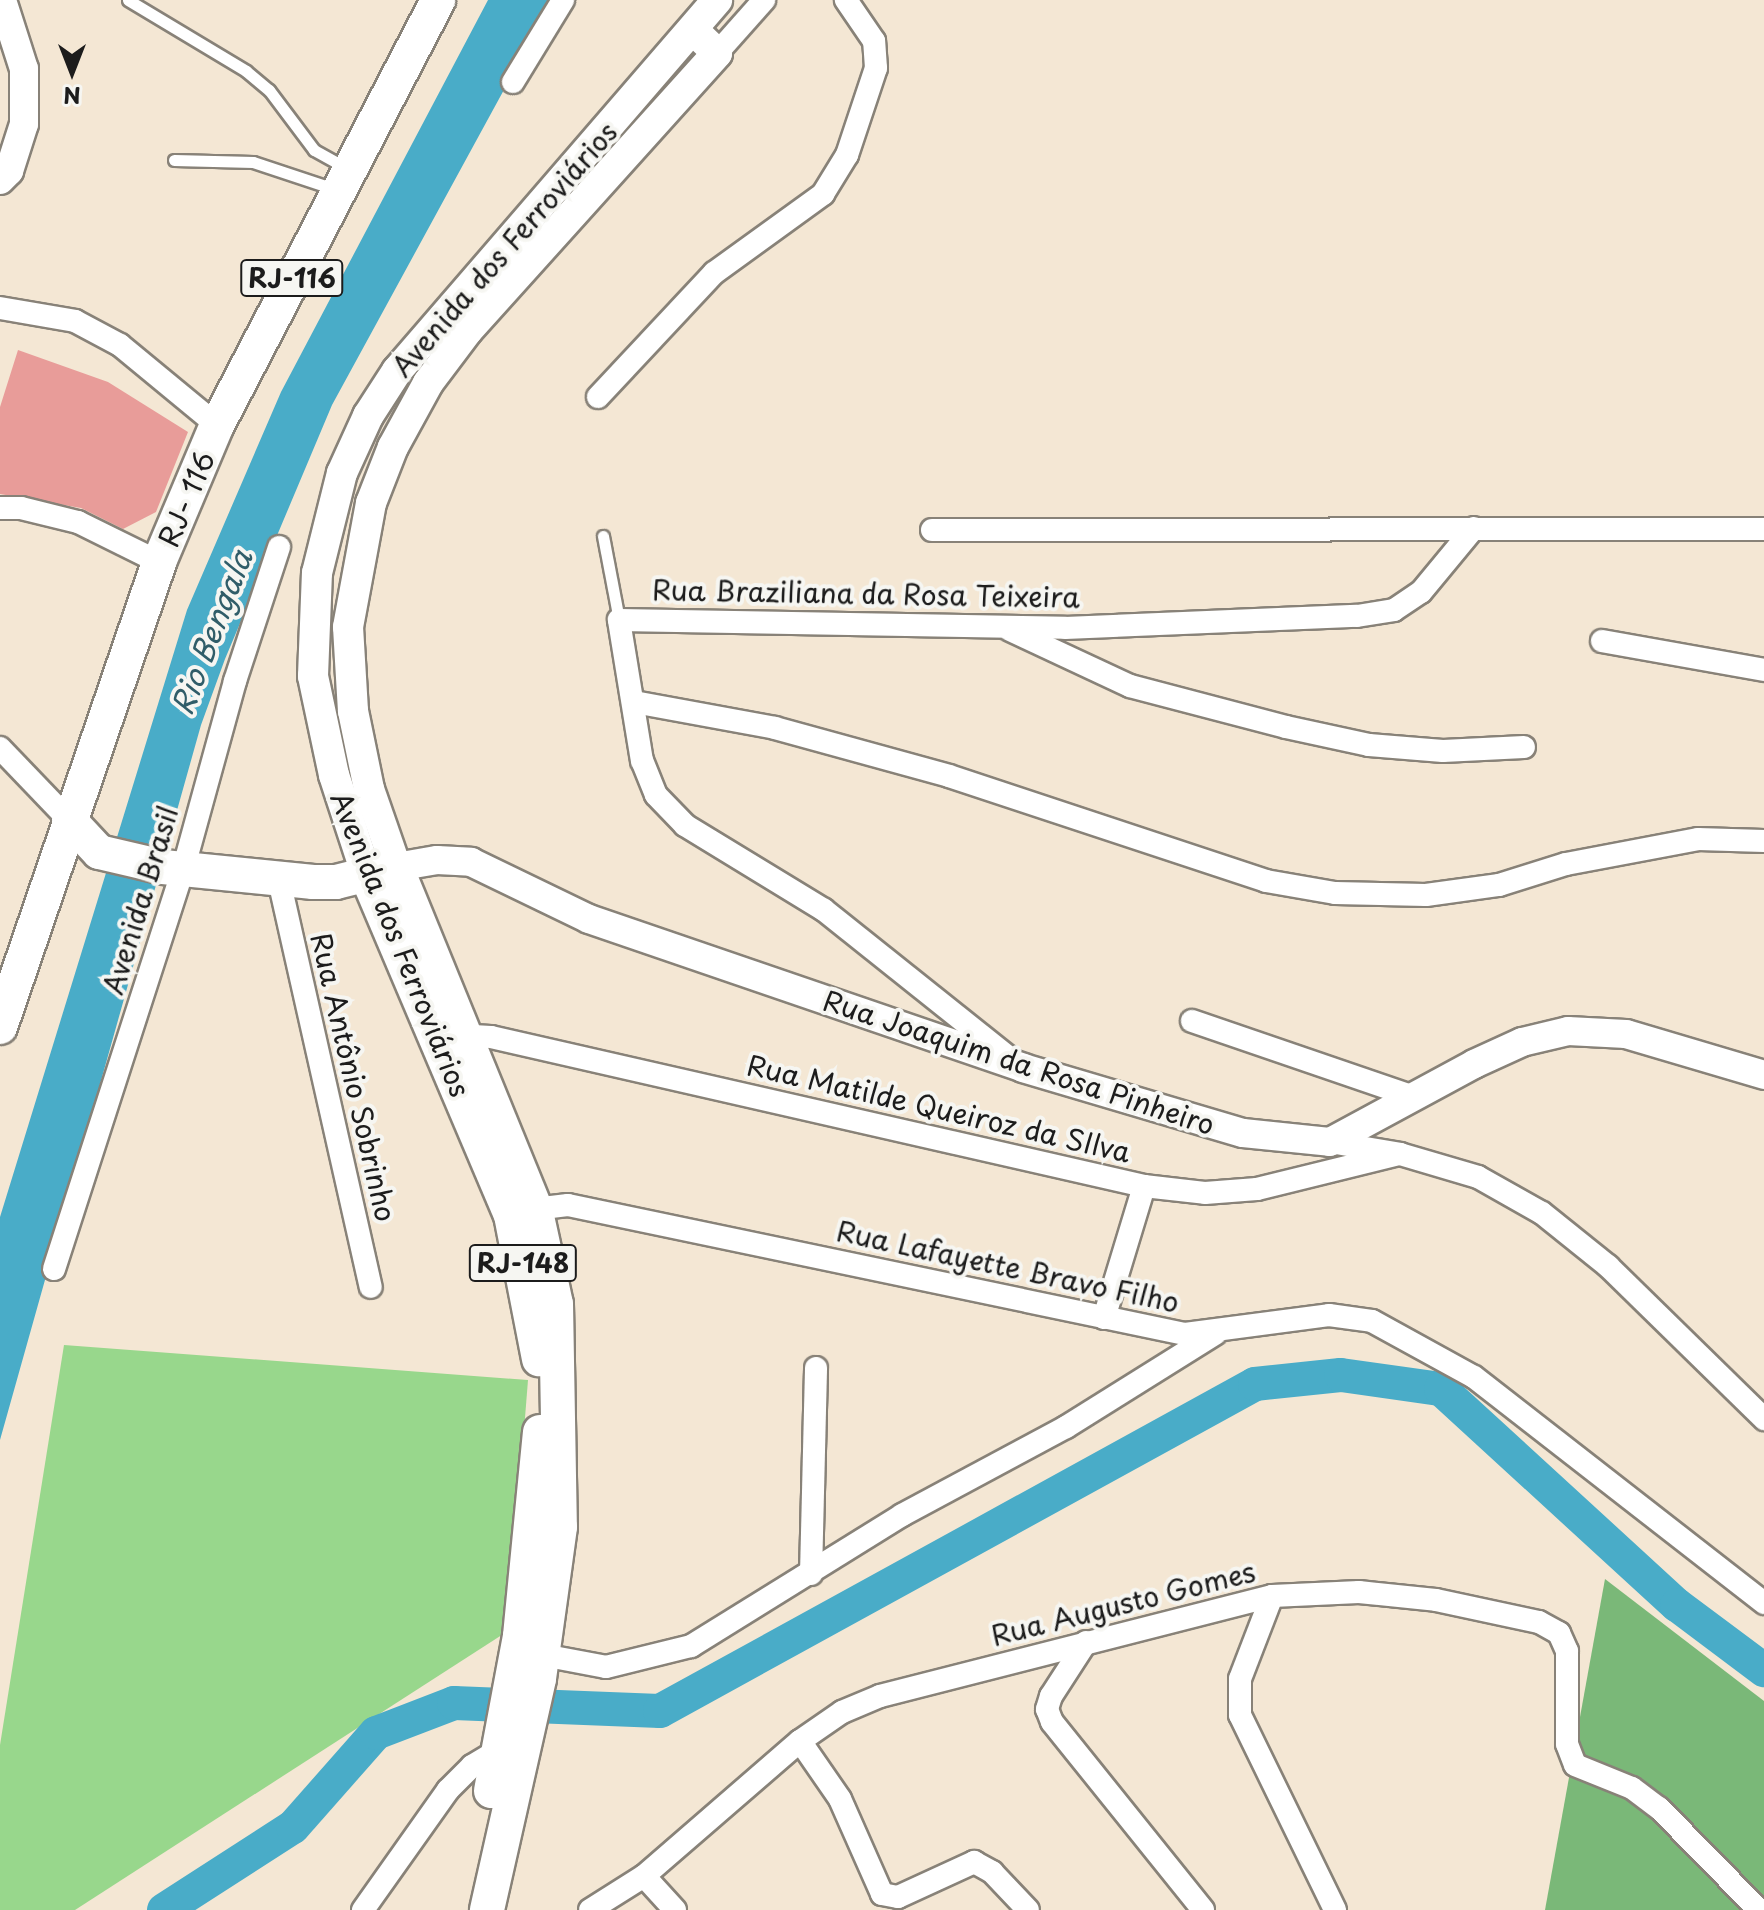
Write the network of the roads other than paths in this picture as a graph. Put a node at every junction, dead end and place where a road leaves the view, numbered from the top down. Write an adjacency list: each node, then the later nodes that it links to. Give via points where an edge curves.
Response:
1 (2, 0): 13 (street, via 24,69 24,124 9,171)
2 (128, 0): 12 (lane, via 269,90 314,150)
3 (438, 0): 12 (main road, RJ- 116 / RJ-116)
4 (563, 0): 10 (street)
5 (717, 0): 8 (main road, Avenida dos Ferroviários / RJ-148)
6 (764, 0): 9 (street)
7 (846, 0): 15 (street, via 862,16 874,41 876,68 847,155 823,194 714,273)
8 (694, 31): 9 (main road); 34 (main road, Avenida dos Ferroviários / RJ-148, via 397,371 368,416 342,473 317,573 313,676 337,787)
9 (717, 53): 34 (main road, RJ-148, via 468,330 428,383 393,447 371,503 348,627 353,711)
10 (513, 82)
11 (174, 160): 12 (lane, via 253,162)
12 (344, 179): 16 (main road, RJ- 116 / RJ-116)
13 (0, 180)
14 (0, 308): 16 (street, via 75,321 109,339)
15 (598, 397)
16 (217, 425): 23 (main road, RJ- 116 / RJ-116)
17 (0, 508): 23 (street, via 78,522)
18 (1474, 528): 19 (street); 20 (street); 25 (street, Rua Braziliana da Rosa Teixeira, via 1421,592 1394,610)
19 (1764, 529)
20 (932, 530)
21 (603, 536): 24 (lane)
22 (279, 547): 33 (street, Avenida Brasil)
23 (159, 562): 31 (main road, RJ- 116 / RJ-116)
24 (619, 620): 25 (street, Rua Braziliana da Rosa Teixeira); 28 (street, Rua Braziliana da Rosa Teixeira)
25 (1005, 627): 29 (street, via 1130,686 1300,730 1369,745 1443,751)
26 (1602, 641): 27 (street)
27 (1764, 670)
28 (634, 702): 32 (street, via 775,728 962,780 1266,881 1335,893 1426,895 1499,885 1566,864 1698,839); 39 (street, Rua Braziliana da Rosa Teixeira, via 642,761 656,795 685,825 824,910)
29 (1524, 747)
30 (0, 748): 31 (street)
31 (69, 820): 33 (main road, via 99,852); 36 (main road, RJ- 116 / RJ-116)
32 (1764, 841)
33 (173, 868): 35 (main road); 46 (street, Avenida Brasil)
34 (381, 872): 35 (main road, via 336,882); 38 (main road, Avenida dos Ferroviários / RJ-148); 39 (street, Rua Joaquim da Rosa Pinheiro, via 437,860 471,862 589,919)
35 (279, 880): 47 (street, Rua Antônio Sobrinho)
36 (3, 1008)
37 (1192, 1021): 41 (street)
38 (452, 1035): 44 (street, Rua Matilde Queiroz da SIlva); 45 (main road, RJ-148)
39 (1023, 1068): 42 (street, Rua Joaquim da Rosa Pinheiro, via 1243,1133)
40 (1764, 1075): 41 (street, via 1626,1034 1568,1031 1522,1042)
41 (1414, 1097): 42 (street)
42 (1330, 1142): 43 (street, Rua Joaquim da Rosa Pinheiro)
43 (1400, 1154): 44 (street, Rua Matilde Queiroz da SIlva, via 1257,1189 1205,1193); 51 (street, Rua Joaquim da Rosa Pinheiro, via 1478,1177 1542,1213 1608,1266)
44 (1144, 1186): 48 (street)
45 (523, 1211): 48 (street, Rua Lafayette Bravo Filho, via 568,1205); 56 (main road, RJ-148, via 556,1304 562,1406 560,1527)
46 (54, 1269)
47 (371, 1287)
48 (1104, 1318): 49 (street, Rua Lafayette Bravo Filho, via 1185,1334)
49 (1216, 1333): 52 (street, via 1066,1427 902,1515); 54 (street, Rua Lafayette Bravo Filho, via 1329,1315 1372,1321 1411,1338 1474,1377)
50 (816, 1368): 52 (street)
51 (1764, 1419)
52 (811, 1574): 56 (street, via 691,1646 606,1667)
53 (1272, 1596): 55 (street, Rua Augusto Gomes); 67 (street, via 1240,1679 1240,1715); 68 (street, Rua Augusto Gomes, via 1359,1592 1436,1600 1539,1622 1559,1633 1567,1651 1567,1744 1575,1765 1632,1788 1659,1808)
54 (1764, 1603)
55 (1086, 1642): 58 (street, Rua Augusto Gomes, via 880,1696 842,1712); 66 (street, via 1051,1696 1047,1709 1052,1722)
56 (529, 1666): 57 (main road)
57 (515, 1729): 60 (street, via 448,1790); 61 (main road); 62 (main road)
58 (800, 1741): 59 (street, Rua Augusto Gomes); 65 (street, via 840,1799 882,1894 898,1897 974,1862 992,1872)
59 (644, 1876): 63 (street, Rua Augusto Gomes); 64 (street)
60 (363, 1910)
61 (467, 1910)
62 (487, 1910)
63 (590, 1910)
64 (675, 1910)
65 (1028, 1910)
66 (1203, 1910)
67 (1335, 1910)
68 (1759, 1910)

